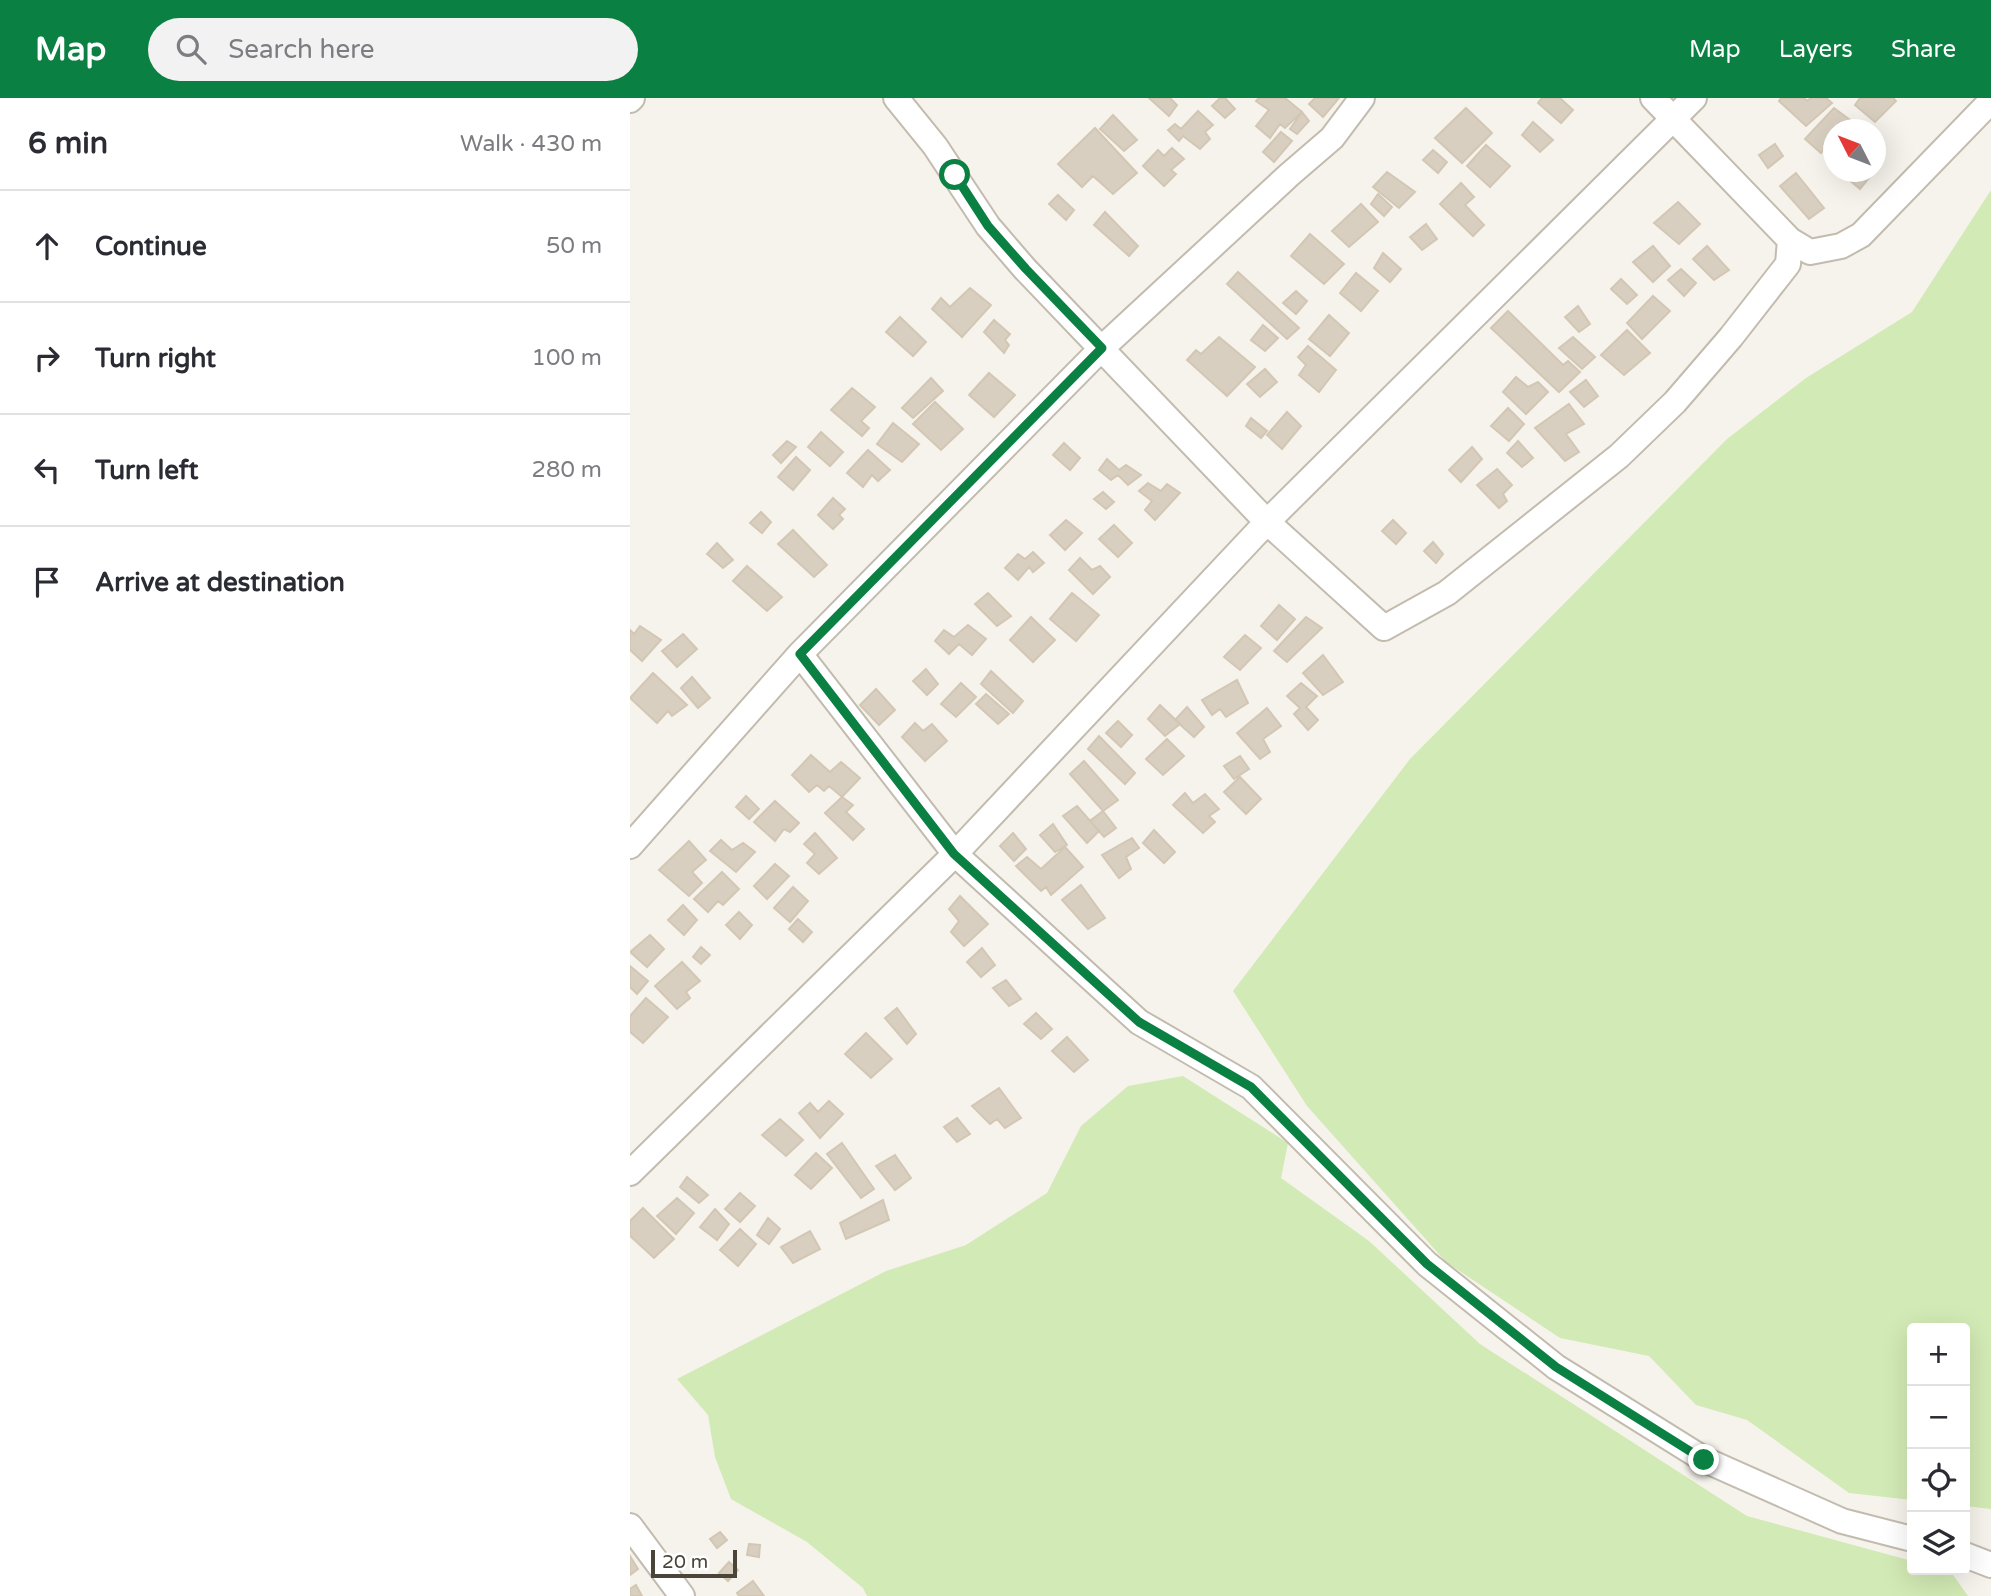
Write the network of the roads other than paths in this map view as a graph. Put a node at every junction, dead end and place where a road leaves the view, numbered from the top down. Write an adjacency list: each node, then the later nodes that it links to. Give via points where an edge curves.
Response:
1 (897, 98): 8 (street, via 988,226)
2 (1362, 98): 8 (street, via 1332,138)
3 (1653, 98): 6 (street)
4 (1694, 98): 6 (street)
5 (1991, 101): 7 (street, via 1861,235 1841,246 1810,251)
6 (1673, 120): 7 (street); 9 (street)
7 (1790, 240): 9 (street, via 1788,264 1731,337 1675,402 1619,456 1447,593 1384,628)
8 (1102, 348): 9 (street); 10 (street)
9 (1267, 522): 12 (street)
10 (800, 654): 11 (street); 12 (street)
11 (630, 846)
12 (954, 854): 13 (street); 15 (street, via 1139,1022 1251,1087 1427,1264 1556,1367 1704,1460 1842,1521)
13 (630, 1173)
14 (630, 1526): 18 (street)
15 (1907, 1538)
16 (1970, 1557): 17 (street)
17 (1991, 1565)
18 (676, 1592)

